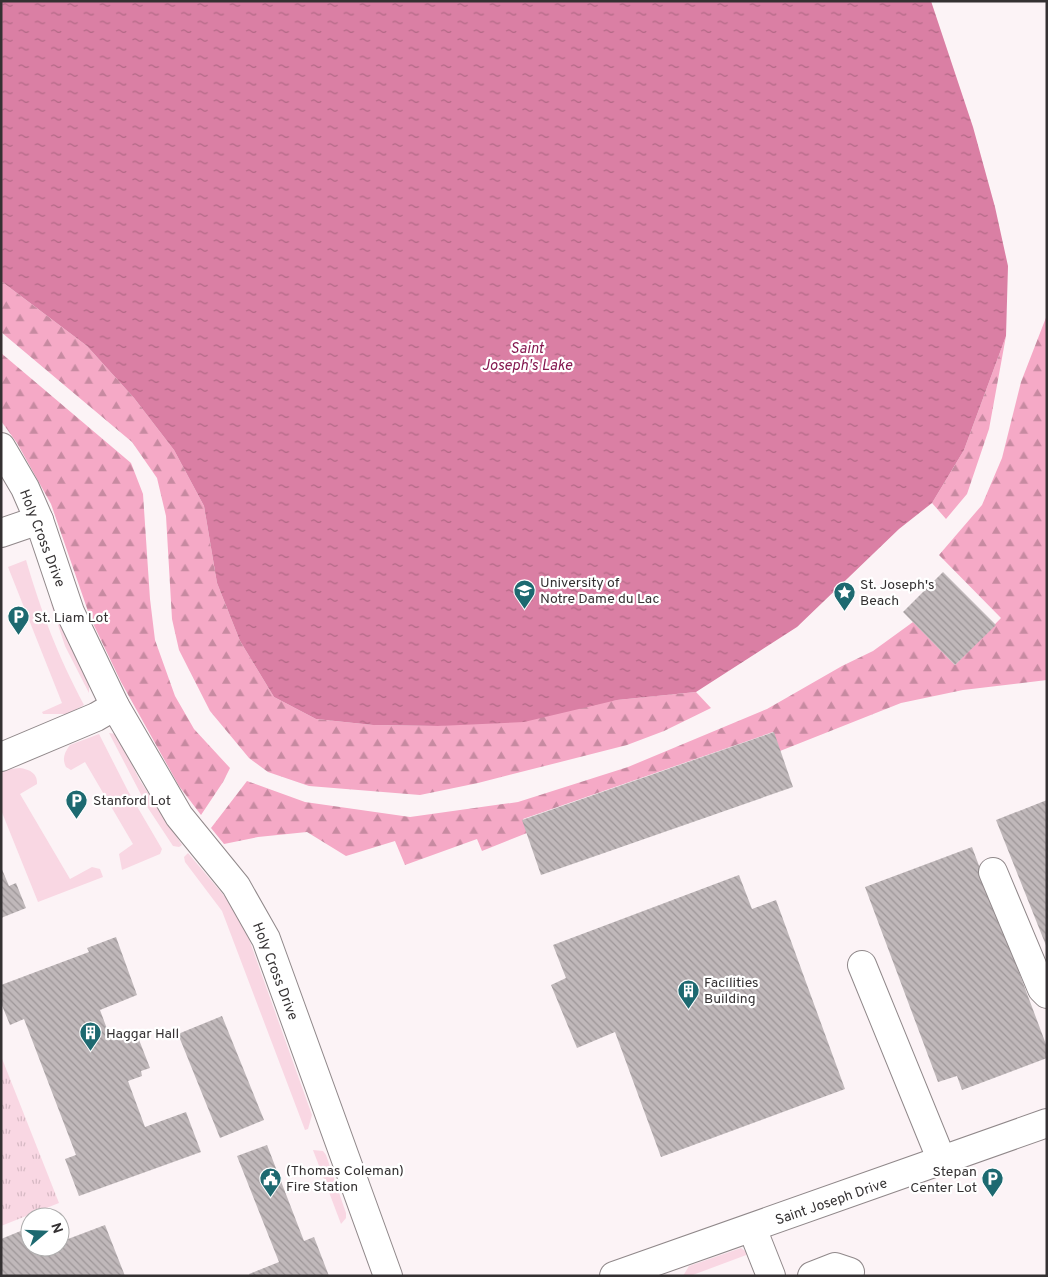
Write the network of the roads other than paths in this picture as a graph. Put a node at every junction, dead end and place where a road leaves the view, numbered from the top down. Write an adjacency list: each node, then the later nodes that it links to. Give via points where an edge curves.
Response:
1 (1, 447): 2 (street, Holy Cross Drive)
2 (39, 520): 3 (street); 4 (street, Holy Cross Drive, via 70,612)
3 (1, 533)
4 (116, 706): 5 (street); 12 (street, Holy Cross Drive, via 180,816 236,886 266,939)
5 (1, 757)
6 (992, 872): 8 (street, via 1042,989)
7 (862, 965): 10 (street)
8 (1047, 994)
9 (1047, 1123): 10 (street, Saint Joseph Drive)
10 (942, 1161): 11 (street, Saint Joseph Drive)
11 (752, 1228): 13 (street, Saint Joseph Drive); 14 (street)
12 (388, 1276)
13 (614, 1276)
14 (771, 1276)
15 (812, 1276): 16 (street, via 835,1267 850,1272)
16 (848, 1276)

